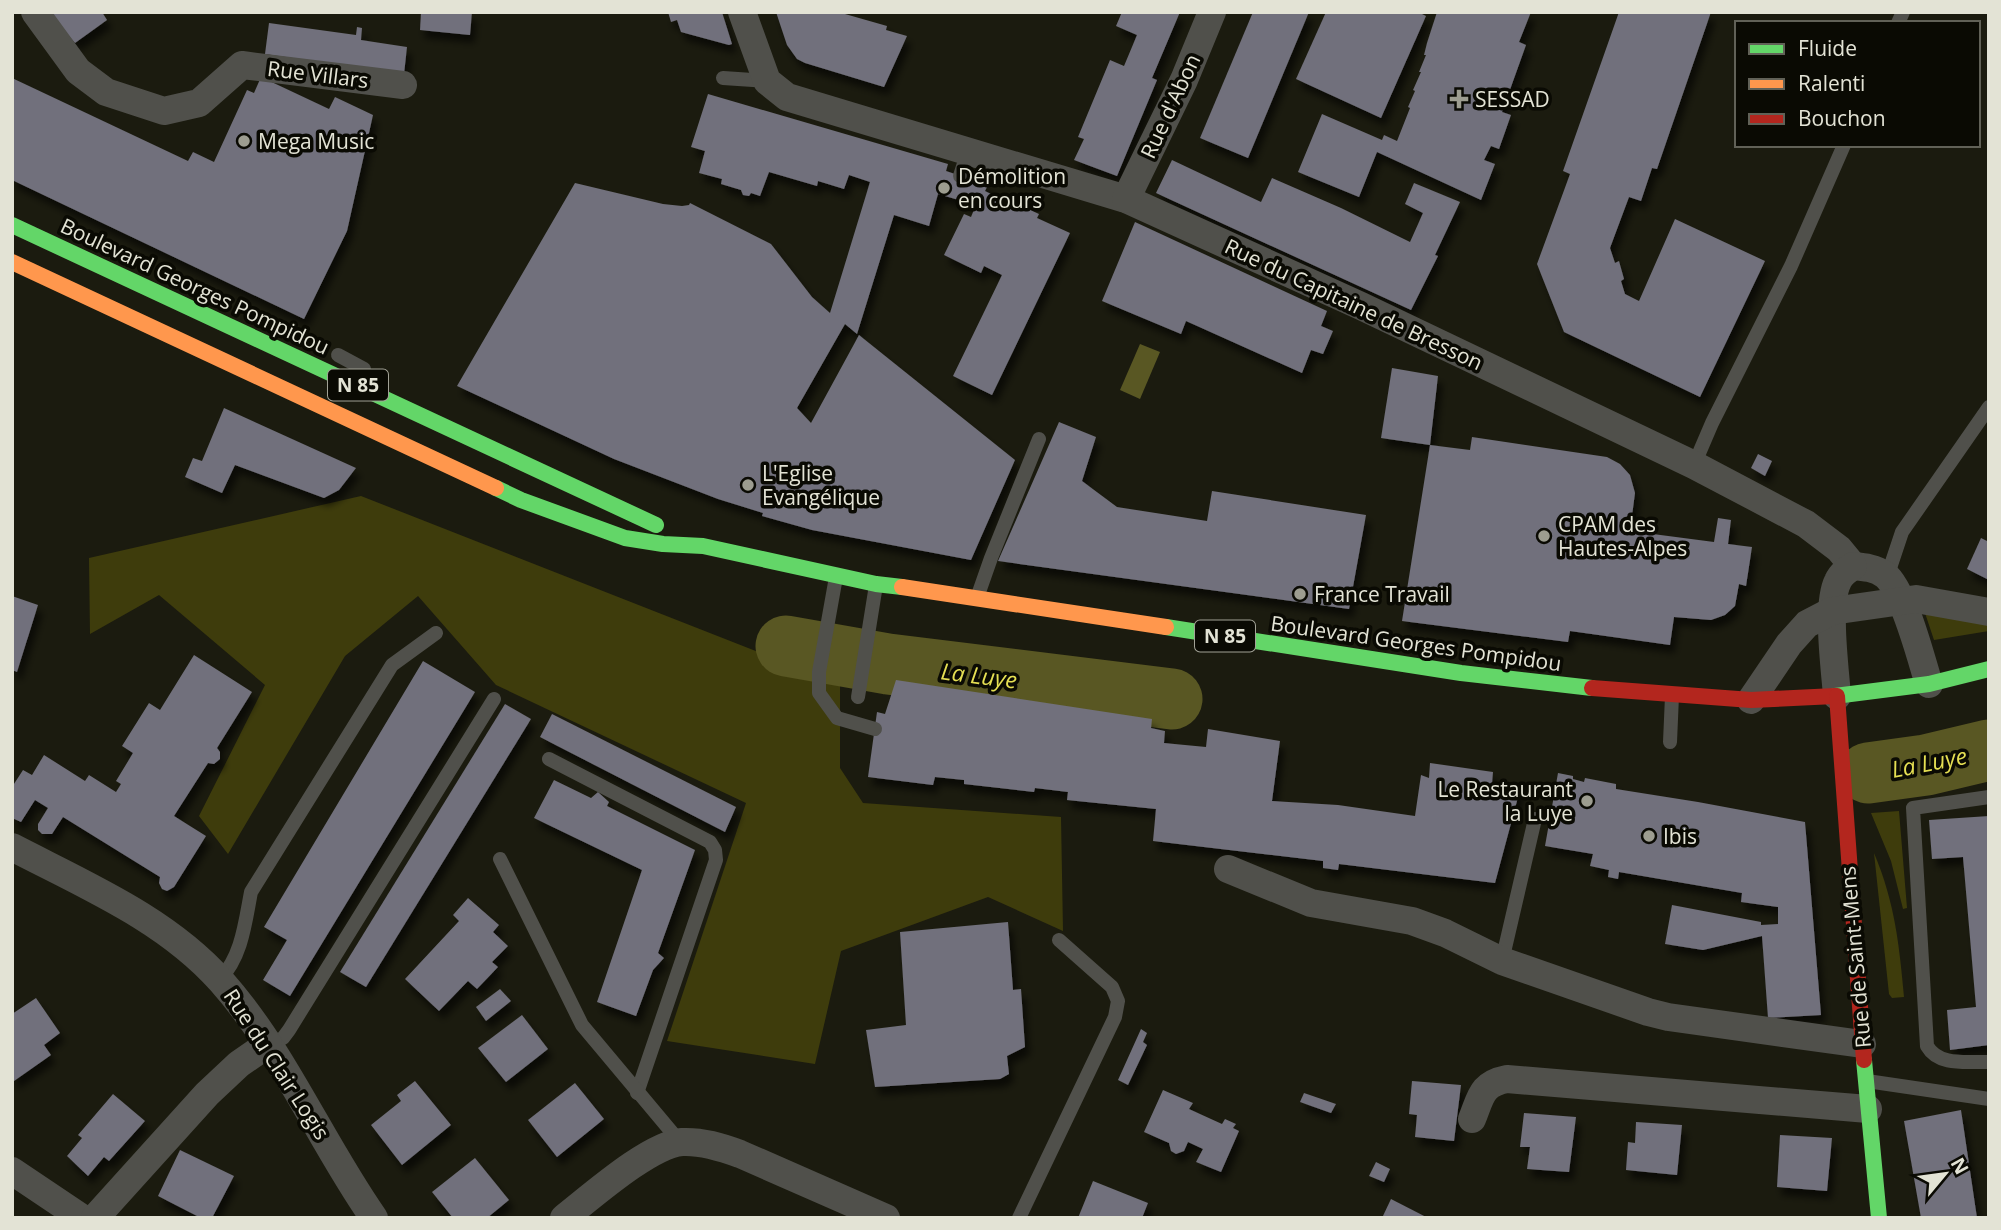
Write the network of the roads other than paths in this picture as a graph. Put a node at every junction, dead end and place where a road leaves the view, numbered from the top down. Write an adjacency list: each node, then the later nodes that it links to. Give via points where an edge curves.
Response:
1 (35, 12): 6 (street, Rue Villars, via 78,71 106,92 164,111 199,103 242,65)
2 (742, 12): 5 (street)
3 (1212, 12): 8 (street, Rue d'Abon)
4 (723, 78): 5 (lane)
5 (767, 80): 8 (street, Rue du Capitaine de Bresson, via 787,97 875,124 964,164)
6 (403, 85)
7 (1843, 147): 19 (lane, via 1791,266)
8 (1126, 199): 19 (street, Rue du Capitaine de Bresson)
9 (12, 225): 15 (main road, Boulevard Georges Pompidou / N 85)
10 (12, 262): 16 (main road, Boulevard Georges Pompidou / N 85)
11 (338, 355): 12 (lane)
12 (380, 377)
13 (401, 388): 15 (lane)
14 (1987, 409): 24 (lane, via 1902,532)
15 (424, 417): 18 (main road, Boulevard Georges Pompidou / N 85)
16 (374, 431): 18 (lane); 20 (main road, Boulevard Georges Pompidou / N 85, via 521,500 625,538)
17 (1040, 439): 25 (lane)
18 (491, 448): 20 (main road, Boulevard Georges Pompidou / N 85)
19 (1693, 465): 21 (street, Rue du Capitaine de Bresson, via 1806,524)
20 (703, 546): 22 (main road, Boulevard Georges Pompidou / N 85)
21 (1853, 566): 24 (street, via 1870,567); 26 (street, via 1836,583)
22 (836, 575): 23 (main road, Boulevard Georges Pompidou / N 85); 36 (lane, via 818,672 819,693 837,718)
23 (876, 584): 25 (main road, Boulevard Georges Pompidou / N 85); 31 (lane)
24 (1894, 588): 26 (street); 27 (street, via 1930,601); 30 (street)
25 (978, 597): 32 (main road, Boulevard Georges Pompidou / N 85, via 1461,673)
26 (1832, 611): 33 (street); 35 (street, via 1807,624)
27 (1989, 612)
28 (436, 633): 46 (lane, via 391,665 251,892 231,968)
29 (1989, 669): 30 (main road, N 85)
30 (1929, 684): 33 (main road, N 85)
31 (859, 691)
32 (1672, 695): 35 (main road, Boulevard Georges Pompidou / N 85); 37 (lane)
33 (1837, 696): 35 (main road, Boulevard Georges Pompidou / N 85); 48 (main road, Rue de Saint-Mens)
34 (494, 699): 47 (lane, via 289,1030)
35 (1751, 699)
36 (875, 729)
37 (1670, 742)
38 (549, 759): 51 (lane, via 710,842 715,850 716,860)
39 (1989, 797): 49 (lane, via 1913,808 1927,1046 1943,1060)
40 (1535, 819): 45 (lane)
41 (12, 847): 46 (street, Rue du Clair Logis, via 141,914)
42 (500, 859): 51 (lane, via 582,1025)
43 (1228, 869): 45 (street, via 1311,903 1412,921)
44 (1059, 940): 62 (lane, via 1112,987 1118,1001 1115,1017)
45 (1502, 961): 48 (street, via 1668,1017)
46 (220, 979): 47 (street, Rue du Clair Logis)
47 (268, 1044): 58 (street, via 207,1094); 59 (street, Rue du Clair Logis)
48 (1862, 1044): 50 (main road, Rue de Saint-Mens)
49 (1989, 1062)
50 (1866, 1081): 52 (lane); 53 (main road, Rue de Saint-Mens)
51 (637, 1093): 55 (lane)
52 (1988, 1101)
53 (1868, 1110): 54 (street, via 1507,1079 1485,1088); 63 (main road, Rue de Saint-Mens)
54 (1472, 1119)
55 (680, 1142): 60 (street, via 634,1165); 61 (street, via 719,1146)
56 (12, 1171): 57 (street)
57 (82, 1218)
58 (95, 1218)
59 (374, 1218)
60 (564, 1218)
61 (886, 1218)
62 (1019, 1218)
63 (1879, 1218)

